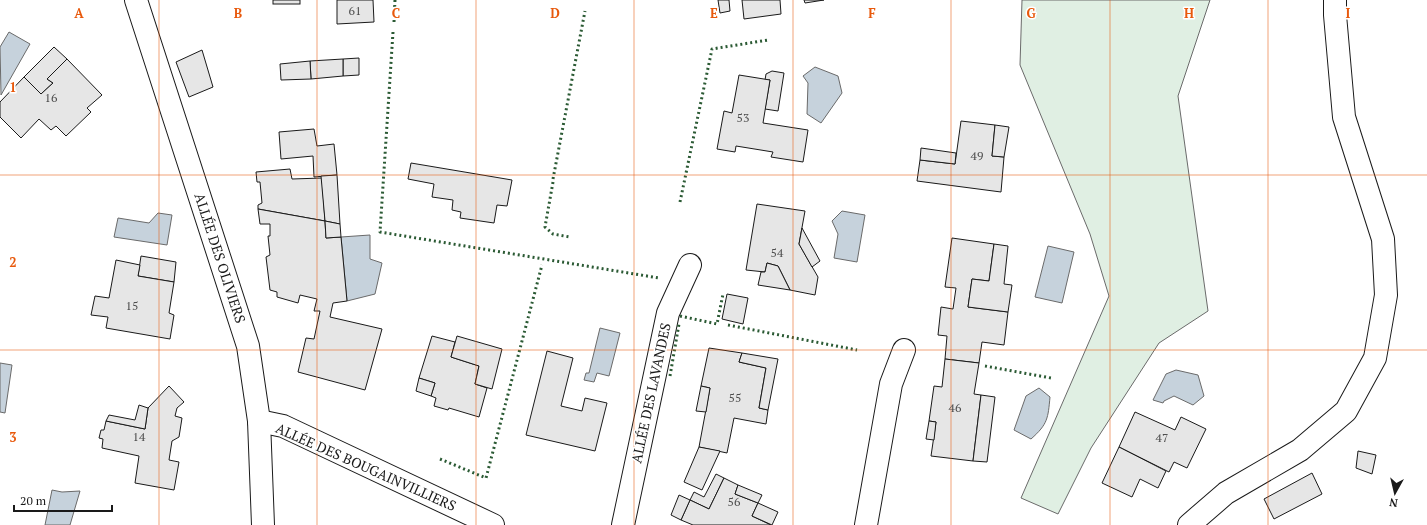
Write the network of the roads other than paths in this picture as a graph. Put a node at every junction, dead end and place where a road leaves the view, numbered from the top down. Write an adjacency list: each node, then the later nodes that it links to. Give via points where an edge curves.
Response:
1 (136, 0): 5 (street, ALLÉE DES OLIVIERS, via 248,346)
2 (1335, 0): 10 (street, via 1344,117 1383,238 1386,295 1375,358 1346,411 1300,450 1226,493)
3 (690, 266): 8 (street, ALLÉE DES LAVANDES, via 668,313)
4 (904, 350): 9 (street, via 891,384)
5 (259, 421): 6 (street, ALLÉE DES OLIVIERS); 7 (street, ALLÉE DES BOUGAINVILLIERS, via 283,426)
6 (263, 525)
7 (493, 525)
8 (623, 525)
9 (866, 525)
10 (1189, 525)

